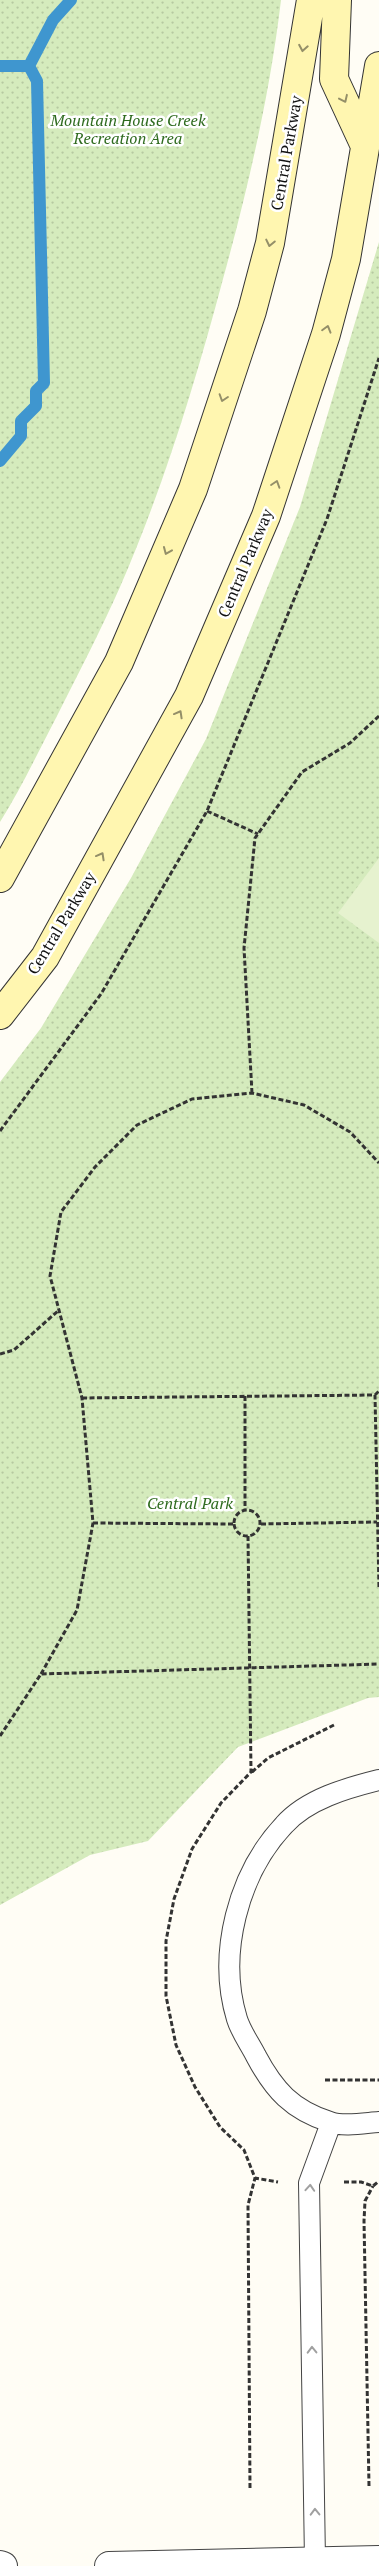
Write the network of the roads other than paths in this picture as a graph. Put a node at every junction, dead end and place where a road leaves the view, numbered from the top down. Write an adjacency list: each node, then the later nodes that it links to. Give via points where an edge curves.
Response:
1 (311, 0): 5 (main road, Central Parkway, one-way to 5, via 270,243 252,311 193,489 119,662)
2 (337, 0): 4 (main road, one-way to 4, via 334,79)
3 (379, 66): 4 (main road, Central Parkway)
4 (374, 149): 6 (main road, Central Parkway, one-way to 4, via 45,957 189,696 266,516 331,315)
5 (0, 878)
6 (0, 1015)
7 (379, 1780): 9 (lane, via 348,1787 313,1804 285,1824 260,1857 242,1899 231,1938 229,1978 237,2020 265,2072 287,2101)
8 (379, 2122): 9 (lane)
9 (331, 2123): 11 (lane, one-way to 9, via 309,2183)
10 (379, 2560): 11 (street)
11 (315, 2561): 12 (street)
12 (109, 2566)

